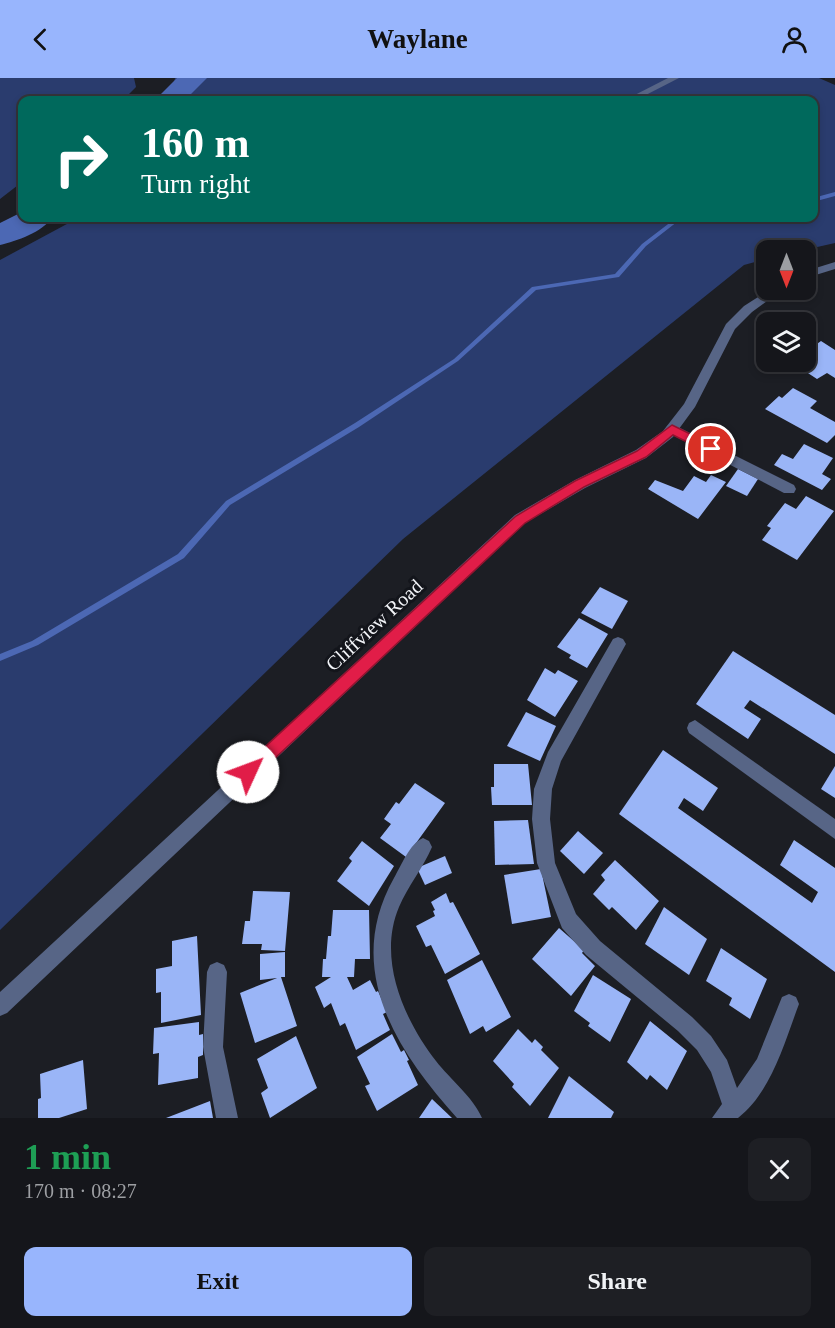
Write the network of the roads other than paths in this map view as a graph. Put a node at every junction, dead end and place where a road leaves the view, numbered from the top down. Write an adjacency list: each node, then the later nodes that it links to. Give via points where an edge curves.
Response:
1 (675, 78): 2 (street)
2 (638, 96)
3 (835, 265): 4 (street)
4 (816, 272)
5 (761, 300): 6 (street, Cliffview Road, via 730,327 689,407)
6 (672, 429): 7 (street); 14 (street, Cliffview Road, via 641,454 520,519)
7 (789, 489)
8 (618, 644): 15 (street, via 554,758 543,789 541,819 546,863 569,921 593,948 704,1043 720,1067)
9 (695, 728): 10 (street)
10 (835, 830)
11 (423, 847): 17 (street, via 390,905 383,927 385,975 392,1008 410,1045)
12 (217, 972): 16 (street, via 213,1047)
13 (789, 1004): 15 (street, via 764,1070)
14 (0, 1006)
15 (728, 1113)
16 (227, 1118)
17 (471, 1118)

